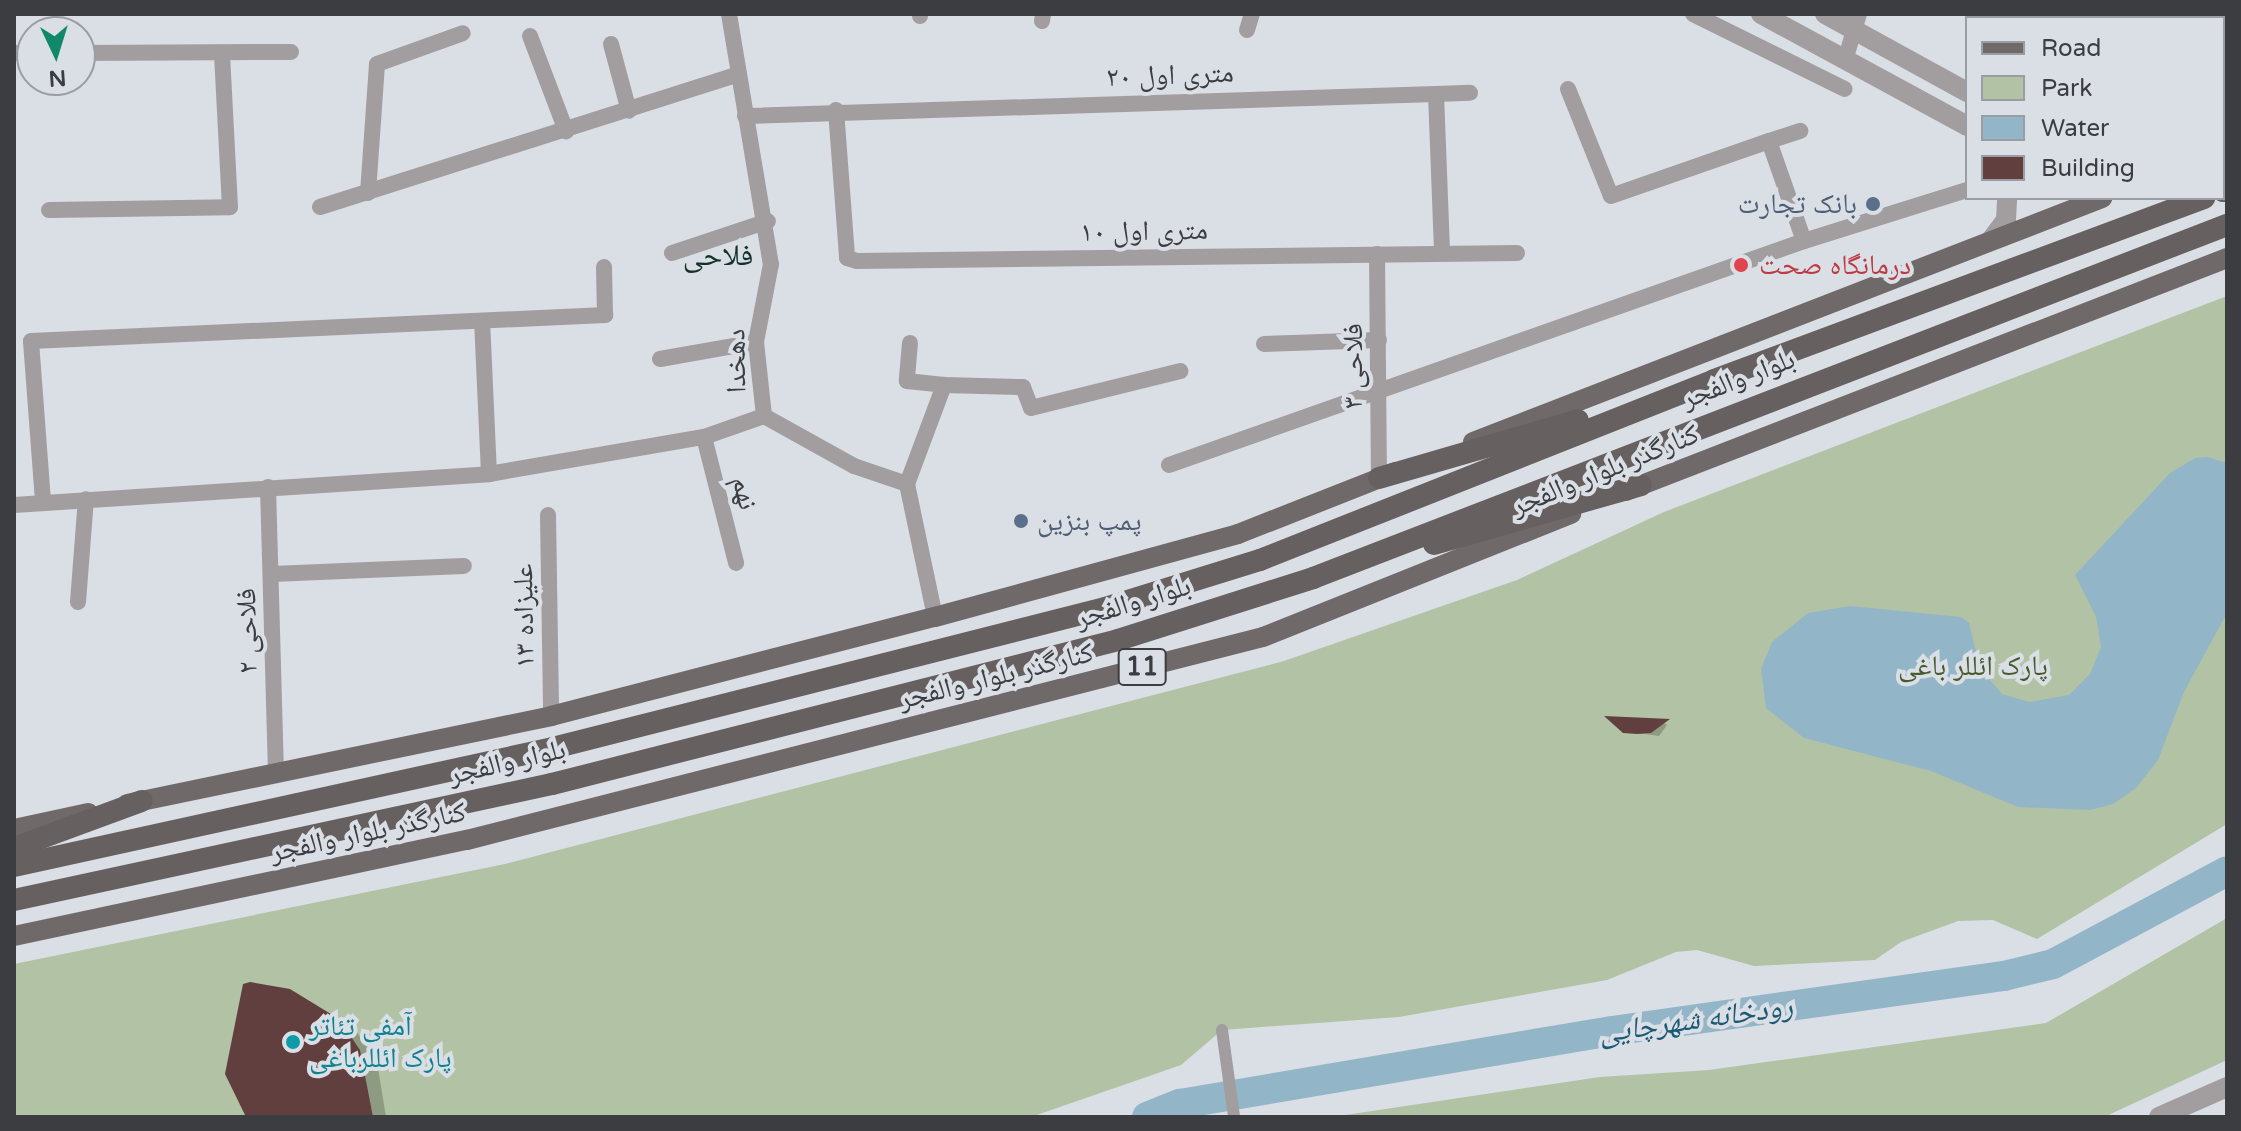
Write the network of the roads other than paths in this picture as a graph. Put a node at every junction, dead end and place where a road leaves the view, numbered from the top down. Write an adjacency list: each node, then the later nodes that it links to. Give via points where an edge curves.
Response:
1 (729, 14): 13 (street, دهخدا)
2 (1693, 14): 15 (street)
3 (1761, 14): 12 (street)
4 (1825, 14): 5 (street)
5 (1858, 22): 12 (street); 16 (street)
6 (463, 33): 27 (street, via 377,64)
7 (530, 36): 23 (street)
8 (611, 44): 20 (street)
9 (291, 52): 11 (street)
10 (96, 53): 11 (street)
11 (222, 54): 32 (street, via 230,207)
12 (1846, 57): 22 (street)
13 (736, 75): 20 (street); 21 (street, دهخدا)
14 (1568, 89): 25 (street, via 1611,196)
15 (1845, 89)
16 (1965, 91)
17 (1470, 93): 18 (street, ۲۰ متری اول)
18 (1436, 94): 19 (street, ۲۰ متری اول); 38 (street)
19 (836, 110): 21 (street, ۲۰ متری اول); 40 (street, ۱۰ متری اول, via 847,258)
20 (629, 111): 23 (street)
21 (745, 116): 33 (street, دهخدا)
22 (1965, 125)
23 (566, 131): 27 (street)
24 (1800, 131): 25 (street)
25 (1769, 141): 36 (street)
26 (1965, 191): 36 (street)
27 (368, 193): 31 (street)
28 (2010, 200): 35 (street, via 2006,220)
29 (2097, 200): 35 (main road)
30 (2199, 200): 50 (highway, بلوار والفجر / 11)
31 (320, 207)
32 (49, 210)
33 (768, 221): 37 (street); 45 (street, دهخدا, via 771,264)
34 (2227, 225): 68 (highway, بلوار والفجر / 11)
35 (1991, 240): 57 (main road)
36 (1804, 241): 52 (street)
37 (672, 253)
38 (1442, 253): 39 (street, ۱۰ متری اول); 40 (street, ۱۰ متری اول)
39 (1517, 253)
40 (1377, 254): 44 (street, فلاحی ۳)
41 (2227, 258): 59 (main road, کنارگذر بلوار والفجر / 11)
42 (604, 267): 43 (street, via 605,315)
43 (482, 322): 56 (street); 62 (street, via 31,341)
44 (1379, 340): 47 (street); 52 (street, فلاحی ۳)
45 (756, 342): 48 (street); 53 (street, دهخدا)
46 (910, 343): 51 (street, via 907,381)
47 (1264, 344)
48 (660, 359)
49 (1181, 371): 51 (street, via 1031,408 1023,387)
50 (1714, 380): 57 (highway); 76 (highway, بلوار والفجر / 11, via 1260,560 1105,608 553,748)
51 (944, 385): 58 (street)
52 (1379, 391): 55 (street); 57 (street, فلاحی ۳)
53 (764, 416): 54 (street); 58 (street, دهخدا, via 854,466)
54 (704, 437): 56 (street); 65 (street, نهم)
55 (1169, 465)
56 (489, 474): 60 (street)
57 (1379, 478): 70 (main road, via 1238,534)
58 (907, 484): 70 (street)
59 (1641, 485): 68 (highway); 78 (main road, کنارگذر بلوار والفجر / 11, via 1263,637 467,840)
60 (268, 487): 61 (street); 67 (street, فلاحی ۲)
61 (86, 499): 62 (street); 69 (street)
62 (43, 501): 63 (street)
63 (14, 505)
64 (548, 515): 71 (street, ۱۳ علیزاده)
65 (736, 563)
66 (464, 566): 67 (street)
67 (272, 574): 72 (street, فلاحی ۲)
68 (1313, 578): 77 (highway, بلوار والفجر / 11, via 1118,640 552,784)
69 (78, 602)
70 (935, 617): 71 (main road)
71 (551, 716): 72 (main road)
72 (276, 774): 73 (main road)
73 (142, 801): 74 (main road); 75 (highway)
74 (14, 829)
75 (14, 848)
76 (14, 866)
77 (17, 900)
78 (14, 936)
79 (1222, 1030): 81 (street)
80 (2227, 1087): 82 (street)
81 (1234, 1117)
82 (2159, 1117)

